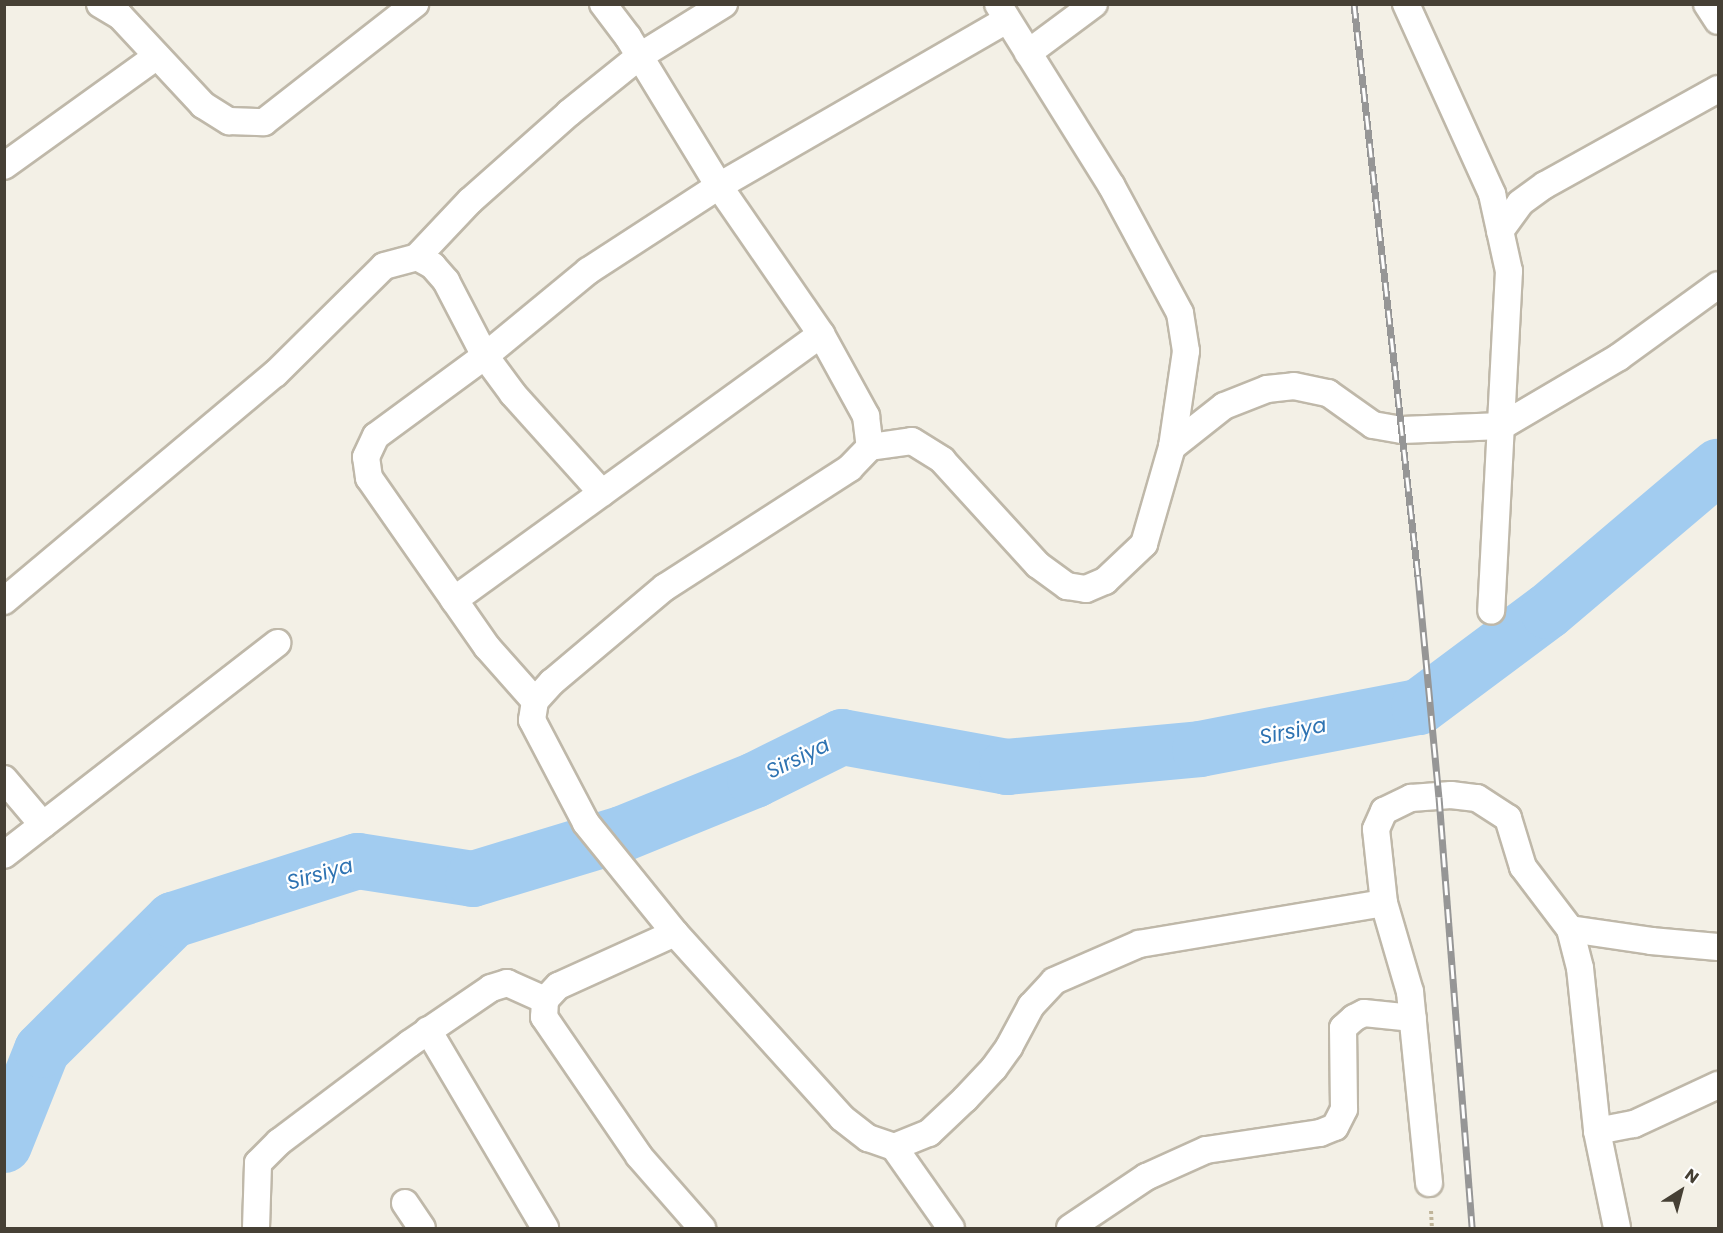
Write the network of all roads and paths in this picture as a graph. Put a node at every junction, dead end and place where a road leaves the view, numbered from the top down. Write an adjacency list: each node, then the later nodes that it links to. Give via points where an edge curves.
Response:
1 (415, 4): 11 (street, via 264,122 229,121 202,105)
2 (603, 4): 12 (street)
3 (724, 4): 12 (street)
4 (1094, 4): 10 (street)
5 (1406, 4): 16 (street, via 1492,194)
6 (1707, 4): 9 (street)
7 (118, 8): 11 (street)
8 (1002, 12): 10 (street); 15 (street)
9 (1719, 21)
10 (1028, 53): 23 (street, via 1111,185 1180,313 1186,351)
11 (157, 56): 14 (street)
12 (640, 56): 15 (street); 17 (street, via 470,201)
13 (1719, 89): 16 (street, via 1545,185 1520,203)
14 (4, 166)
15 (719, 186): 19 (street); 20 (street, via 588,271)
16 (1500, 231): 21 (street, via 1509,271)
17 (417, 257): 20 (street, via 433,266 446,281); 26 (street, via 384,266 275,374)
18 (1719, 285): 21 (street, via 1619,357)
19 (821, 334): 22 (street, via 866,416); 24 (street)
20 (485, 356): 24 (street, via 513,394); 25 (street, via 376,436 366,457 369,478)
21 (1502, 426): 23 (street, via 1402,430 1373,425 1328,393 1294,386 1267,389 1224,406); 27 (street)
22 (870, 447): 23 (street, via 912,441 942,460 1038,565 1067,586 1086,590 1105,581 1144,544); 29 (street, via 850,468 665,587 552,682)
23 (1172, 447)
24 (602, 493): 25 (street)
25 (454, 600): 29 (street, via 487,647)
26 (4, 601)
27 (1491, 611)
28 (277, 643): 31 (street)
29 (536, 701): 35 (street, via 532,720 586,823)
30 (4, 779): 31 (street)
31 (43, 825): 32 (street)
32 (4, 855)
33 (1384, 903): 34 (street, via 1376,829 1384,811 1411,798 1477,798 1508,818 1523,867); 38 (street, via 1410,992); 42 (street, via 1139,944 1054,981 1031,1006 994,1068 965,1099 929,1133)
34 (1569, 929): 36 (street); 41 (street, via 1580,968)
35 (675, 933): 37 (street, via 558,986); 42 (street, via 842,1118 868,1138)
36 (1719, 947)
37 (545, 1000): 39 (street, via 507,983 491,988); 48 (street, via 544,1017 557,1040 639,1155)
38 (1413, 1018): 43 (street); 50 (street, via 1364,1013 1343,1028 1344,1109 1335,1127 1320,1133 1206,1150 1146,1177)
39 (428, 1030): 45 (street, via 258,1163); 47 (street)
40 (1719, 1085): 41 (street, via 1634,1124)
41 (1597, 1131): 51 (street)
42 (894, 1147): 49 (street)
43 (1429, 1183)
44 (405, 1203): 46 (street)
45 (256, 1228)
46 (422, 1228)
47 (545, 1228)
48 (702, 1228)
49 (951, 1228)
50 (1070, 1228)
51 (1617, 1228)

